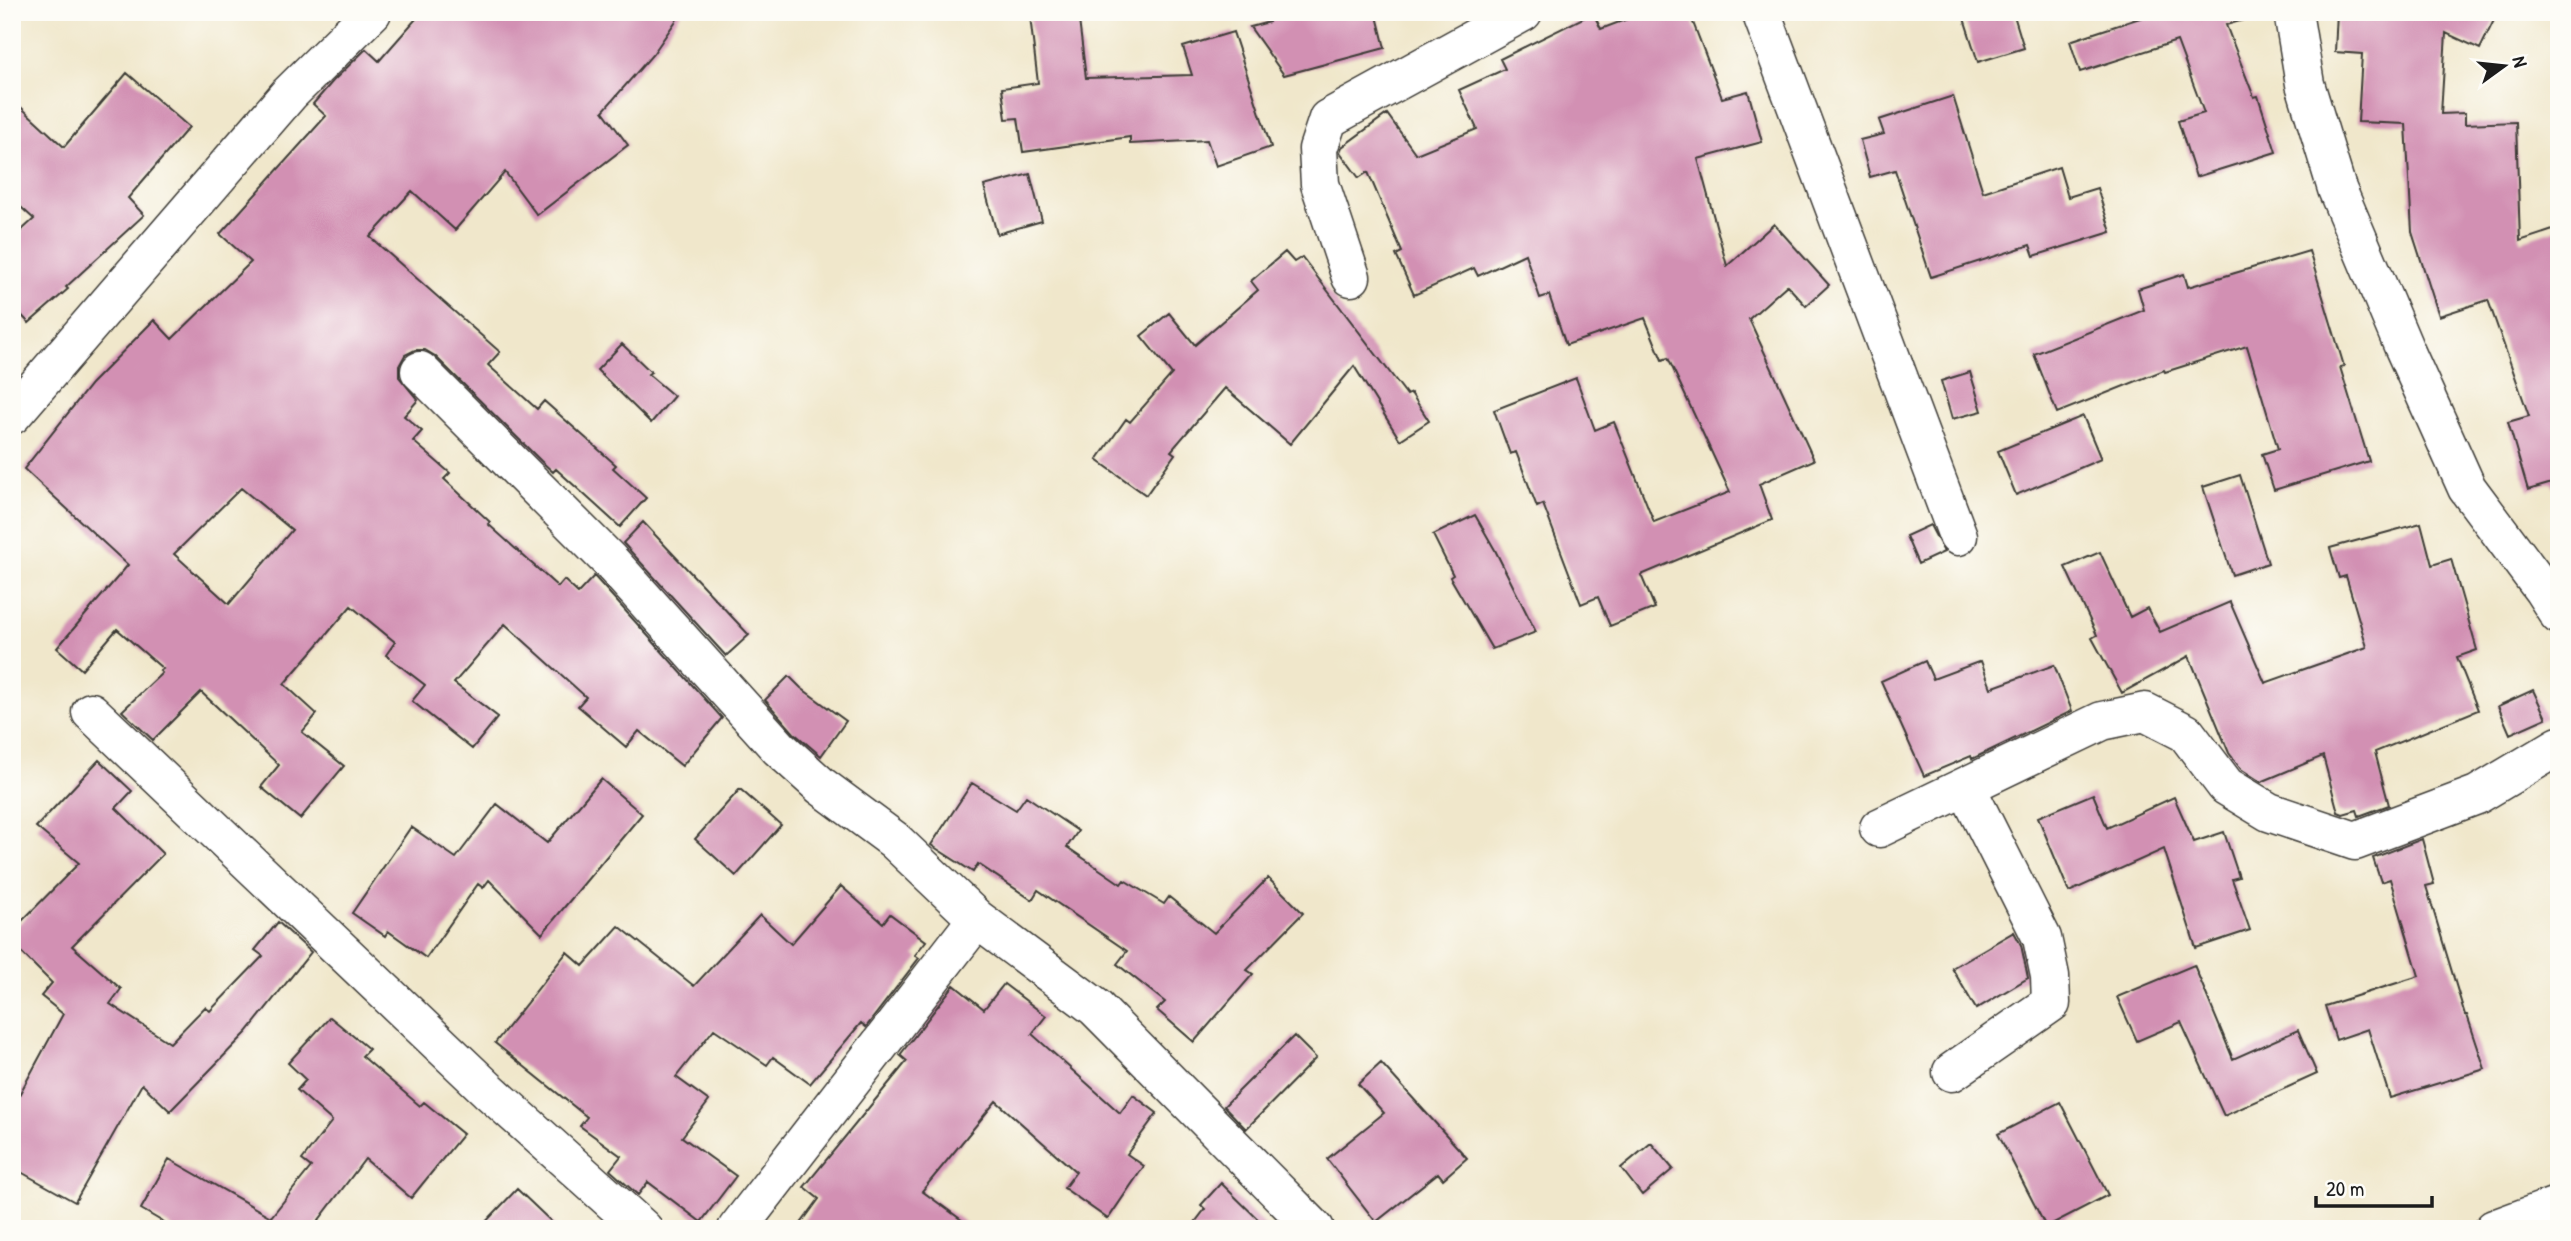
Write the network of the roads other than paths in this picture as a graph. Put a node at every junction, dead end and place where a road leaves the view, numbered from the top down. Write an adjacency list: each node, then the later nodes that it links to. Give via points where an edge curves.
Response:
1 (372, 12): 7 (street, via 289,94)
2 (1761, 12): 8 (street)
3 (2293, 12): 9 (street, via 2305,84 2337,189 2404,348 2467,488)
4 (1511, 15): 5 (street, via 1328,119 1318,149 1320,184)
5 (1350, 276)
6 (420, 372): 14 (street, via 609,560 779,748 894,840)
7 (12, 415)
8 (1958, 536)
9 (2559, 615)
10 (92, 712): 17 (street, via 488,1090)
11 (2559, 746): 12 (street, via 2477,795 2355,841 2269,812 2226,786 2186,733 2145,712 2102,721)
12 (1966, 787): 13 (street); 15 (street, via 2042,938 2051,1003)
13 (1879, 828)
14 (977, 919): 18 (street); 19 (street, via 1095,1007)
15 (1952, 1072)
16 (2559, 1205): 20 (street)
17 (643, 1229)
18 (737, 1229)
19 (1315, 1229)
20 (2494, 1229)

